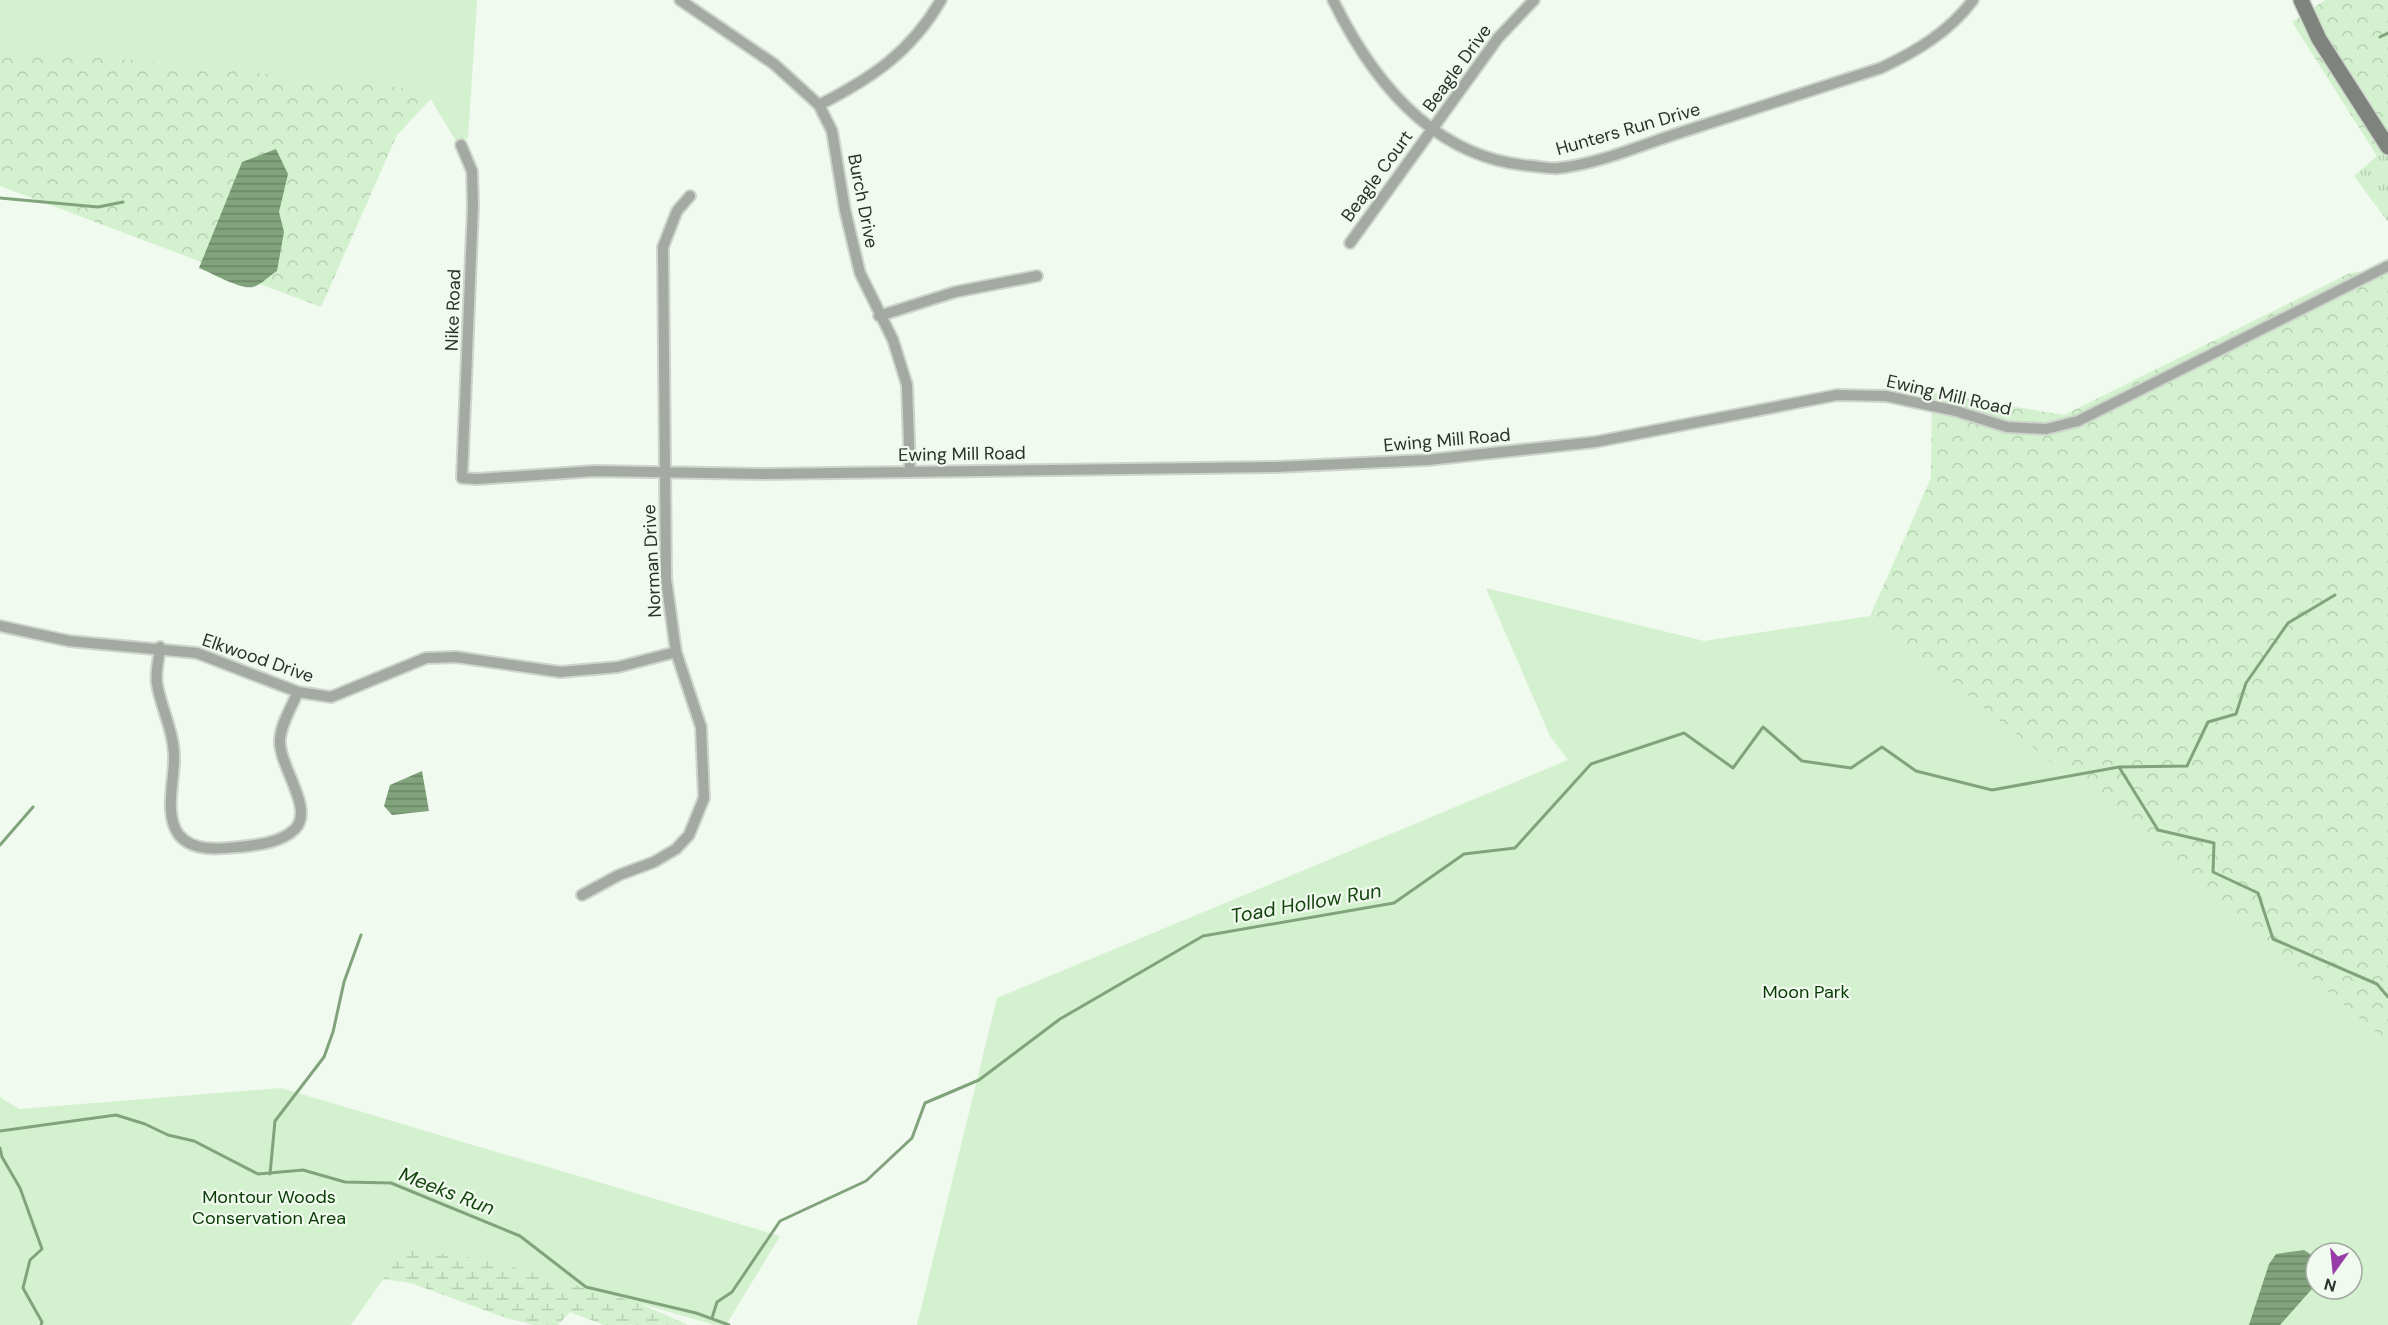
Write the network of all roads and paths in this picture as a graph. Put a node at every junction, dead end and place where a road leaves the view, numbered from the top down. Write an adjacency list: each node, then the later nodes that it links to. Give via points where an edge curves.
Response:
1 (680, 0): 7 (street, Burch Drive, via 774,64)
2 (941, 0): 7 (street, via 911,45 864,82)
3 (1333, 0): 8 (street, Hunters Run Drive, via 1373,67)
4 (1534, 0): 8 (street, Beagle Drive, via 1498,38)
5 (1973, 0): 8 (street, Hunters Run Drive, via 1941,33 1910,55 1881,68 1559,168 1516,165 1476,155)
6 (2301, 0): 10 (main road, via 2319,39)
7 (819, 105): 15 (street, Burch Drive, via 834,140 860,273)
8 (1431, 129): 12 (street, Beagle Court)
9 (461, 145): 18 (street, Nike Road, via 472,171 473,206)
10 (2388, 147)
11 (690, 196): 16 (street, Norman Drive, via 677,211 663,247)
12 (1350, 243)
13 (2388, 266): 17 (street, Ewing Mill Road, via 2078,421 2046,429 2007,427 1886,396 1837,395 1595,442 1427,460 1275,467)
14 (1037, 276): 15 (street, via 955,292)
15 (879, 316): 17 (street, Burch Drive, via 893,340 907,385)
16 (665, 471): 17 (street, Ewing Mill Road); 18 (street, Ewing Mill Road); 21 (street, Norman Drive, via 666,579)
17 (910, 471)
18 (462, 478)
19 (0, 626): 20 (street, Elkwood Drive, via 69,641)
20 (160, 647): 22 (street, Elkwood Drive, via 197,653); 22 (street, via 156,682 175,756 171,810 174,826 188,844 201,848 273,842 295,829 301,817 301,804 281,759 280,737)
21 (676, 652): 22 (street, Elkwood Drive, via 618,667 560,672 456,657 426,658 331,697); 23 (street, Norman Drive, via 701,727 704,798 689,835 676,849)
22 (298, 692)
23 (582, 895)

